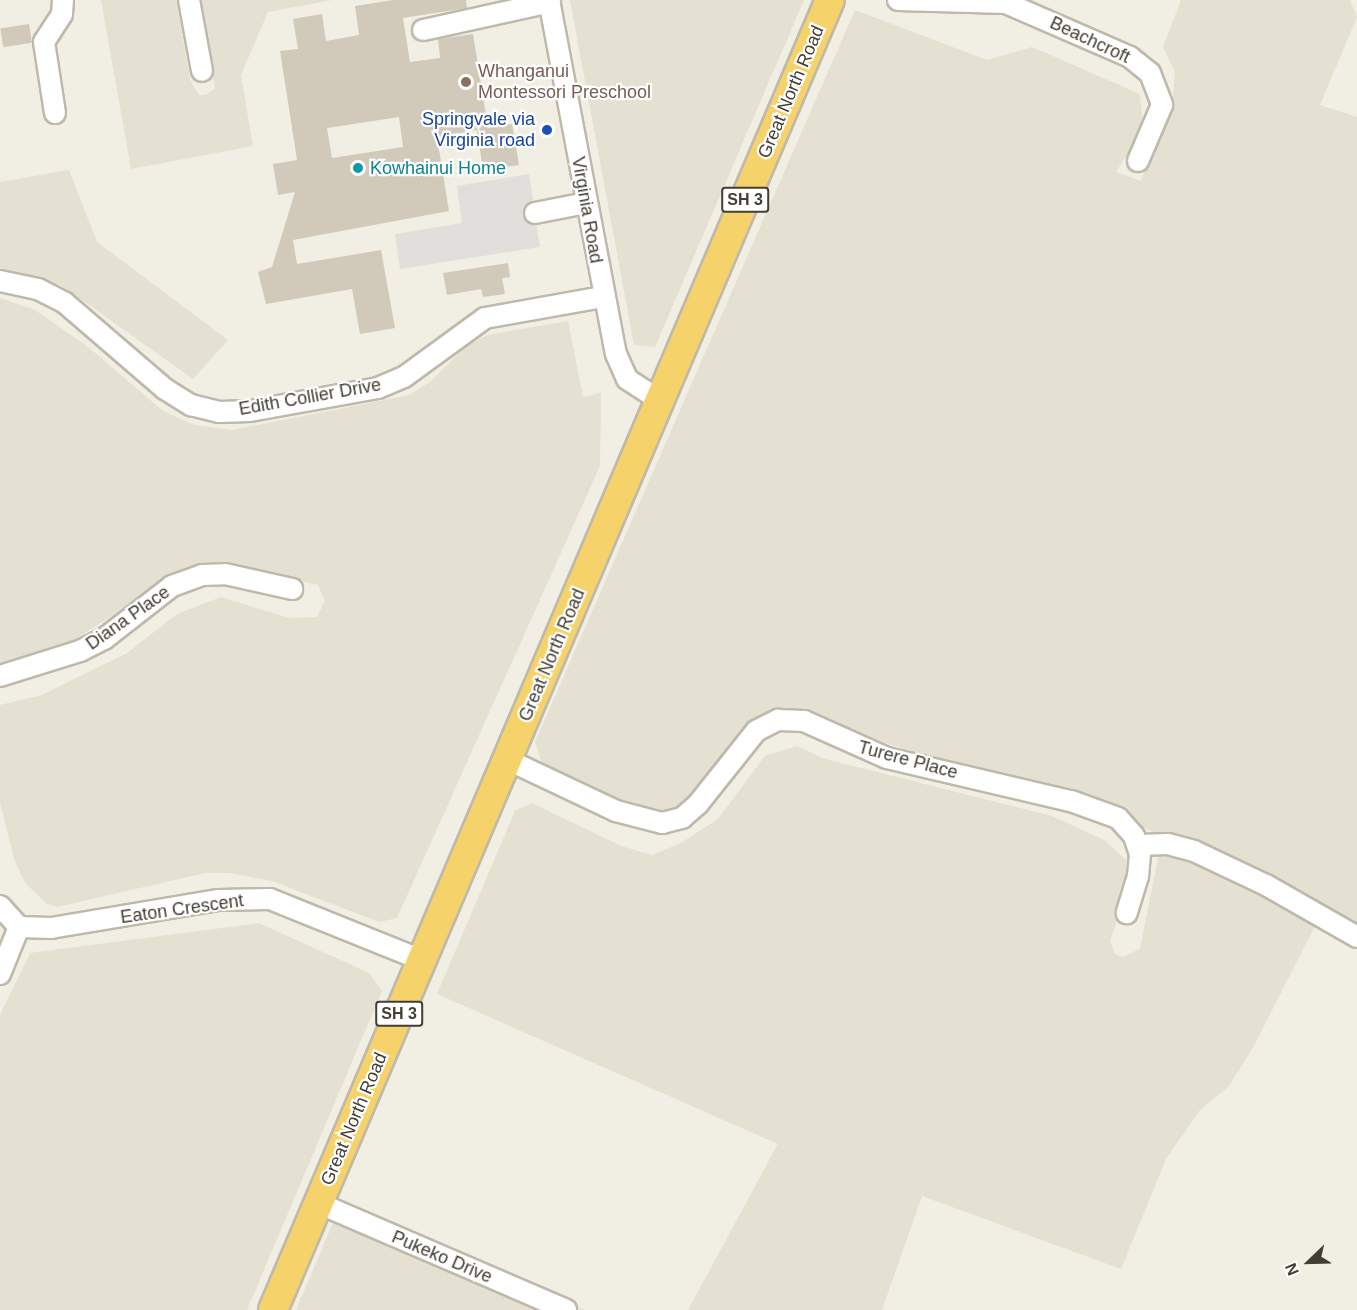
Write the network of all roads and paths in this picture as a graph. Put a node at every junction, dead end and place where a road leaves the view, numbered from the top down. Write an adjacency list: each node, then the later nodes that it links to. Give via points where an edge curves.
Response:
1 (63, 0): 8 (street, via 62,14 44,42)
2 (189, 0): 7 (street)
3 (831, 0): 14 (highway, Great North Road / SH 3)
4 (898, 0): 9 (street, Beachcroft, via 1006,3 1130,57 1150,73 1162,105)
5 (549, 1): 6 (street); 10 (street, Virginia Road)
6 (423, 30)
7 (202, 71)
8 (55, 113)
9 (1138, 161)
10 (586, 203): 11 (street); 13 (street, Virginia Road)
11 (535, 213)
12 (0, 281): 13 (street, Edith Collier Drive, via 38,289 64,303 165,389 191,405 219,412 250,411 378,388 404,377 485,318)
13 (603, 297): 14 (street, Virginia Road, via 616,354 627,379)
14 (659, 400): 17 (highway, Great North Road / SH 3)
15 (292, 589): 16 (street, Diana Place, via 225,574 202,576 172,586 104,639 80,651)
16 (0, 676)
17 (506, 759): 18 (street, Turere Place, via 616,811 662,823 682,818 698,804 756,731 772,722 791,719 887,758 1103,810 1128,826); 23 (highway, Great North Road / SH 3)
18 (1139, 845): 20 (street, via 1138,876); 22 (street, via 1168,844 1194,851 1266,885)
19 (0, 906): 21 (street)
20 (1127, 913)
21 (19, 927): 23 (street, Eaton Crescent, via 51,928 219,900 270,899); 24 (street)
22 (1357, 937)
23 (422, 960): 25 (highway, Great North Road / SH 3)
24 (0, 974)
25 (318, 1203): 26 (highway, Great North Road / SH 3); 27 (street, Pukeko Drive)
26 (273, 1310)
27 (566, 1310)

